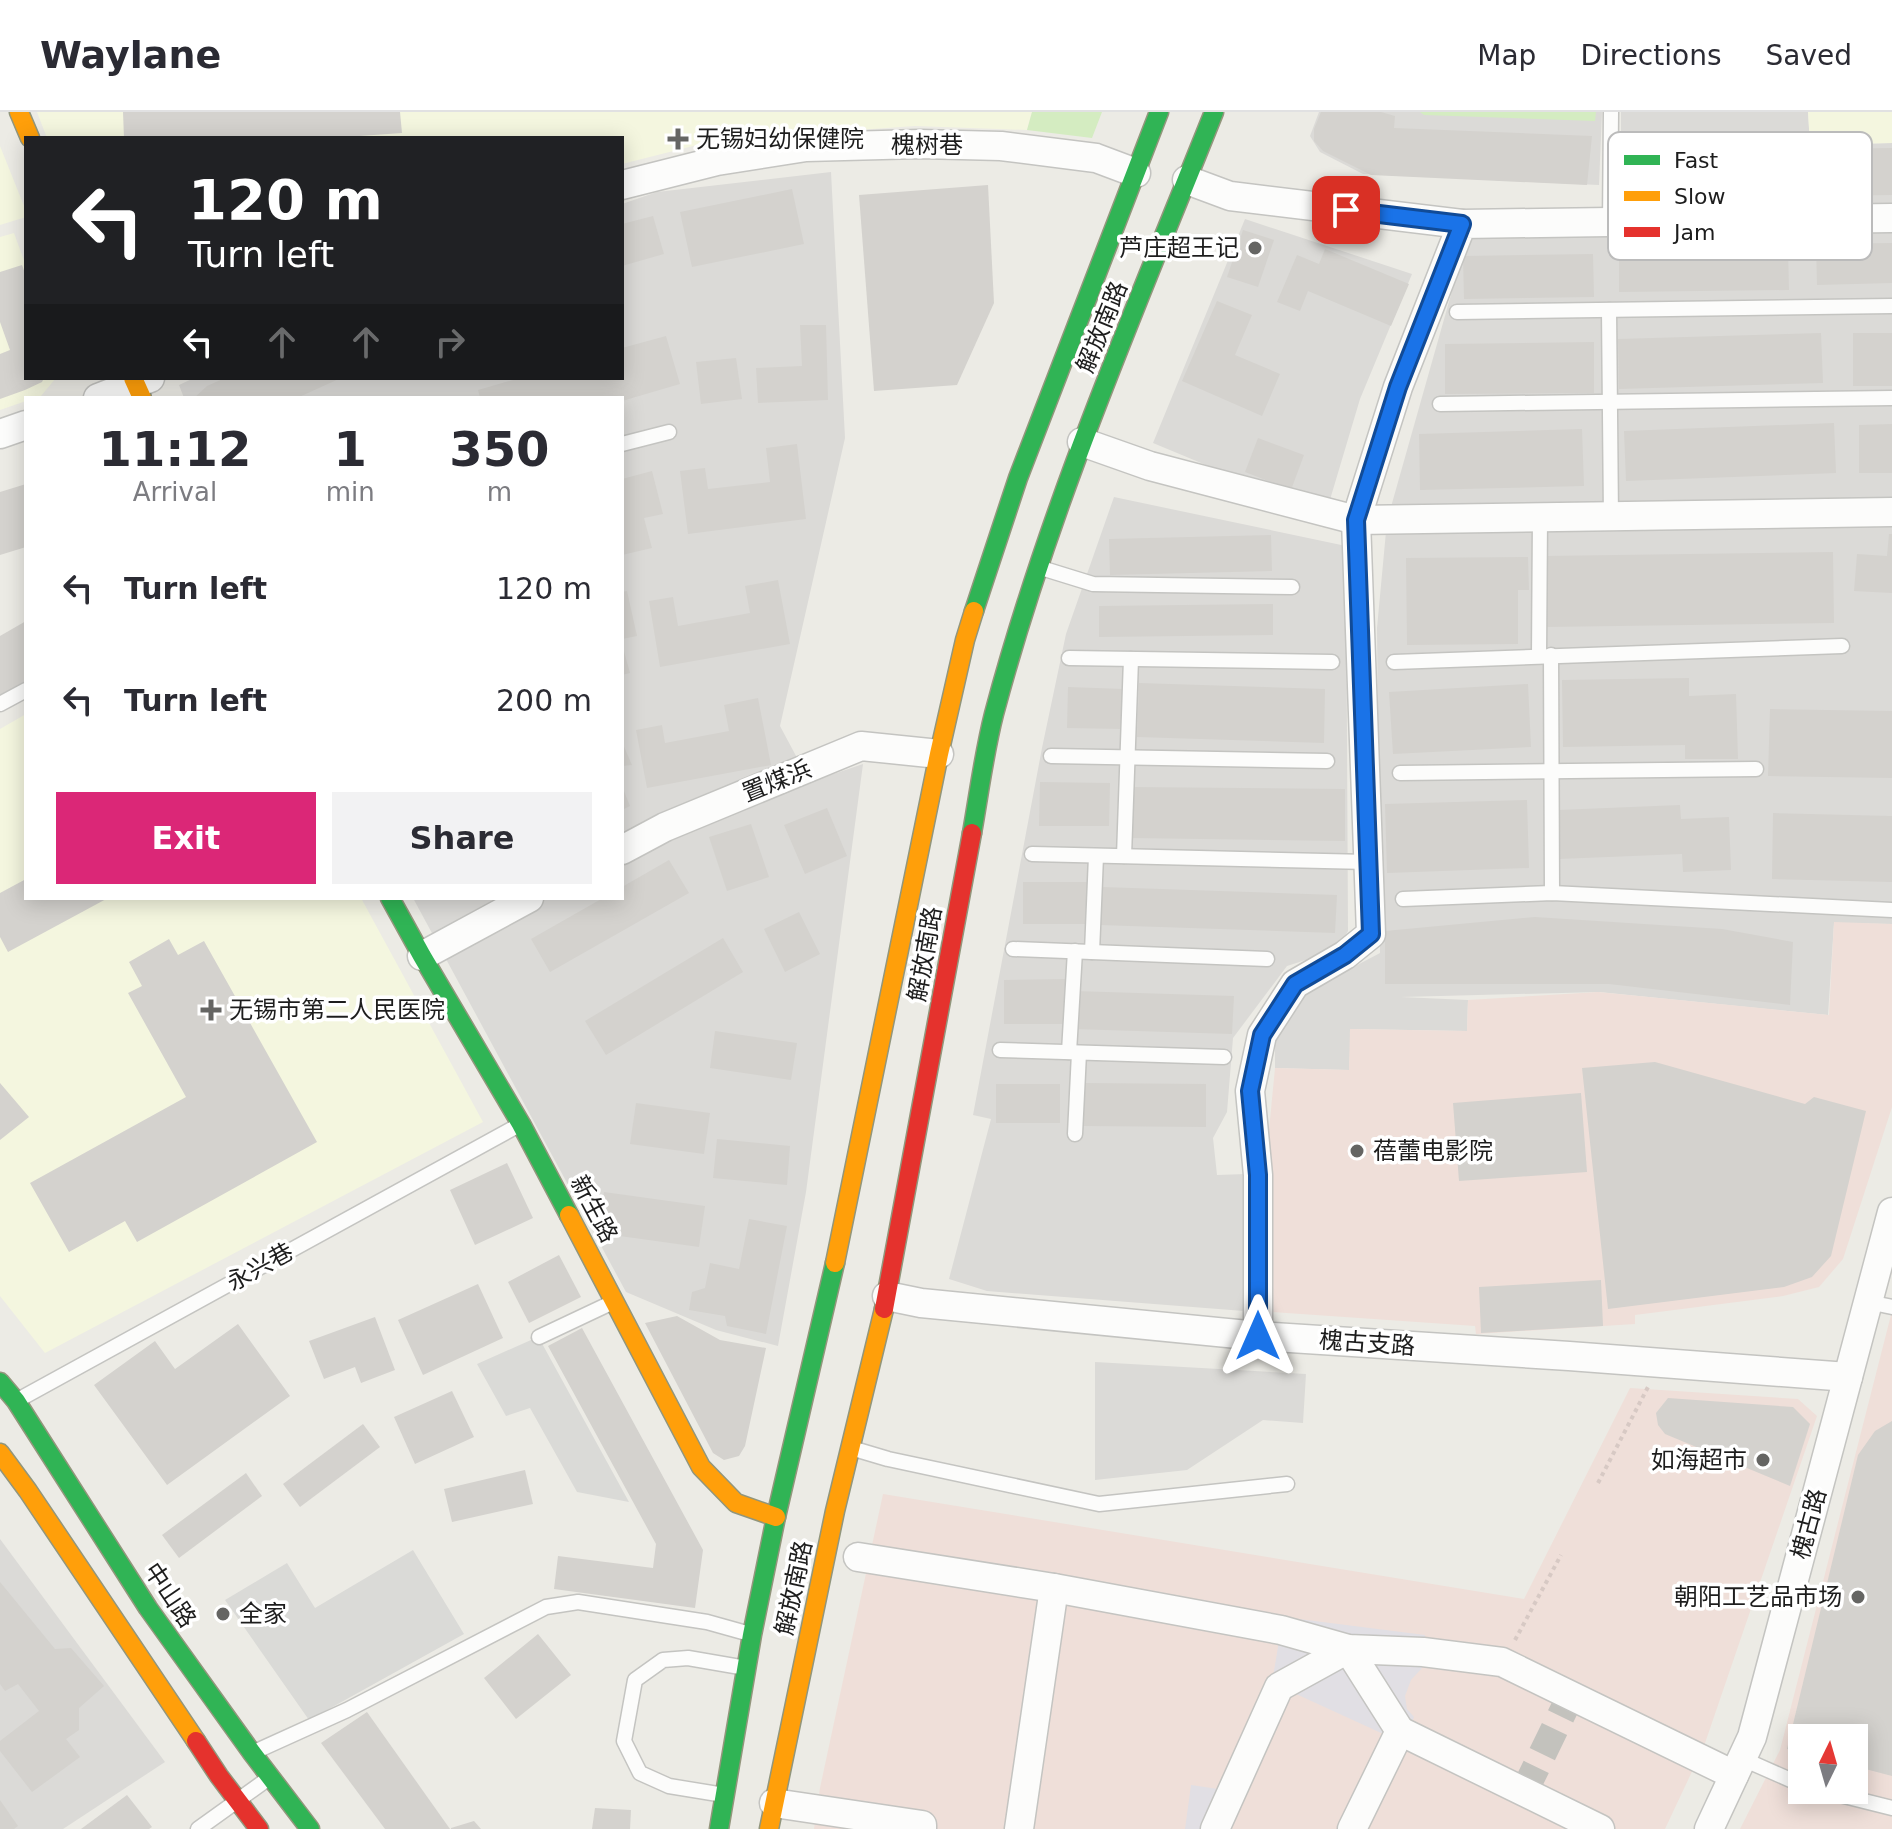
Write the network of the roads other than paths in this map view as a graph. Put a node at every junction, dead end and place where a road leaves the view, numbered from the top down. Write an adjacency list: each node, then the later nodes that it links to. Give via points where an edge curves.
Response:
1 (19, 112): 6 (main road)
2 (1159, 112): 7 (main road, 解放南路)
3 (1214, 112): 8 (main road, 解放南路)
4 (1611, 112): 5 (lane)
5 (1611, 132)
6 (29, 136)
7 (1136, 173): 9 (street, 槐树巷, via 1096,158 1001,146 920,144 806,147 717,161); 41 (main road, 解放南路, via 1018,478 965,640)
8 (1187, 180): 13 (street, via 1230,196); 25 (main road, 解放南路)
9 (624, 184)
10 (1872, 218): 11 (street)
11 (1892, 218)
12 (1608, 223): 13 (street)
13 (1462, 224): 30 (street, via 1398,387)
14 (1892, 306): 15 (lane)
15 (1609, 310): 16 (lane); 20 (lane)
16 (1457, 312)
17 (140, 385): 18 (street)
18 (104, 396)
19 (1892, 398): 20 (lane)
20 (1610, 403): 21 (lane); 28 (lane)
21 (1440, 404)
22 (24, 426): 24 (street)
23 (669, 432): 26 (lane)
24 (0, 434)
25 (1082, 442): 30 (street, via 1150,466); 31 (main road, 解放南路)
26 (624, 443)
27 (1892, 512): 28 (street)
28 (1611, 517): 29 (street)
29 (1540, 518): 30 (street); 34 (lane)
30 (1356, 520): 52 (street)
31 (1037, 567): 32 (lane, via 1093,584); 69 (main road, 解放南路, via 993,717)
32 (1292, 587)
33 (1842, 646): 34 (lane)
34 (1545, 656): 38 (lane); 46 (lane)
35 (1069, 658): 36 (lane)
36 (1131, 659): 37 (lane); 43 (lane)
37 (1332, 662)
38 (1394, 662)
39 (24, 691): 40 (lane)
40 (0, 704)
41 (939, 754): 48 (street, 置煤浜, via 861,746); 80 (main road, 解放南路, via 826,1307)
42 (1051, 756): 43 (lane)
43 (1128, 757): 44 (lane); 51 (lane)
44 (1327, 761)
45 (1756, 769): 46 (lane)
46 (1550, 771): 47 (lane); 53 (lane)
47 (1400, 773)
48 (624, 849)
49 (1032, 854): 50 (lane)
50 (1096, 856): 51 (lane); 60 (lane)
51 (1124, 856): 52 (lane)
52 (1368, 862): 72 (street, via 1371,934 1295,984 1262,1035 1250,1091 1258,1175)
53 (1552, 893): 54 (lane); 57 (lane)
54 (1403, 899)
55 (391, 900): 61 (main road, 新生路)
56 (525, 900): 61 (street)
57 (1892, 910)
58 (1013, 949): 59 (lane)
59 (1075, 951): 60 (lane); 64 (lane)
60 (1092, 952): 62 (lane)
61 (422, 956): 66 (main road, 新生路)
62 (1267, 959)
63 (1000, 1050): 64 (lane)
64 (1074, 1053): 65 (lane); 67 (lane)
65 (1224, 1057)
66 (521, 1124): 70 (main road, 新生路); 76 (lane, 永兴巷)
67 (1075, 1134)
68 (1892, 1212): 71 (street, 槐古路)
69 (887, 1296): 72 (street, 槐古支路); 77 (main road, 解放南路)
70 (615, 1301): 73 (lane); 80 (main road, 新生路, via 701,1467 736,1503)
71 (1880, 1305): 74 (street, 槐古路)
72 (1258, 1336): 74 (street, 槐古支路)
73 (539, 1337)
74 (1848, 1377): 88 (street, 槐古路, via 1752,1737)
75 (0, 1382): 76 (main road, 中山路)
76 (8, 1405): 87 (main road, 中山路)
77 (850, 1448): 79 (lane, via 1099,1504); 95 (main road, 解放南路)
78 (0, 1453): 92 (main road)
79 (1287, 1484)
80 (776, 1517): 83 (main road, 解放南路)
81 (858, 1557): 82 (street)
82 (1054, 1588): 84 (street, via 1281,1630); 101 (street)
83 (752, 1635): 85 (main road, 解放南路); 87 (lane, via 707,1622 578,1602 546,1607)
84 (1348, 1649): 86 (street); 88 (street, via 1502,1662); 102 (street, via 1279,1687)
85 (746, 1668): 91 (main road, 解放南路); 91 (lane, via 688,1658 663,1660 635,1680 624,1741 640,1773 669,1786)
86 (1400, 1731): 103 (street); 104 (street)
87 (252, 1753): 89 (main road, 中山路)
88 (1739, 1767): 90 (lane); 105 (street, 槐古路)
89 (270, 1777): 92 (lane); 98 (main road, 中山路)
90 (1788, 1781)
91 (725, 1795): 99 (main road, 解放南路)
92 (238, 1800): 96 (lane); 97 (main road)
93 (1868, 1802): 94 (lane)
94 (1892, 1808)
95 (772, 1816): 100 (street)
96 (198, 1829)
97 (259, 1829)
98 (310, 1829)
99 (719, 1829)
100 (922, 1829)
101 (1019, 1829)
102 (1215, 1829)
103 (1352, 1829)
104 (1600, 1829)
105 (1709, 1829)

